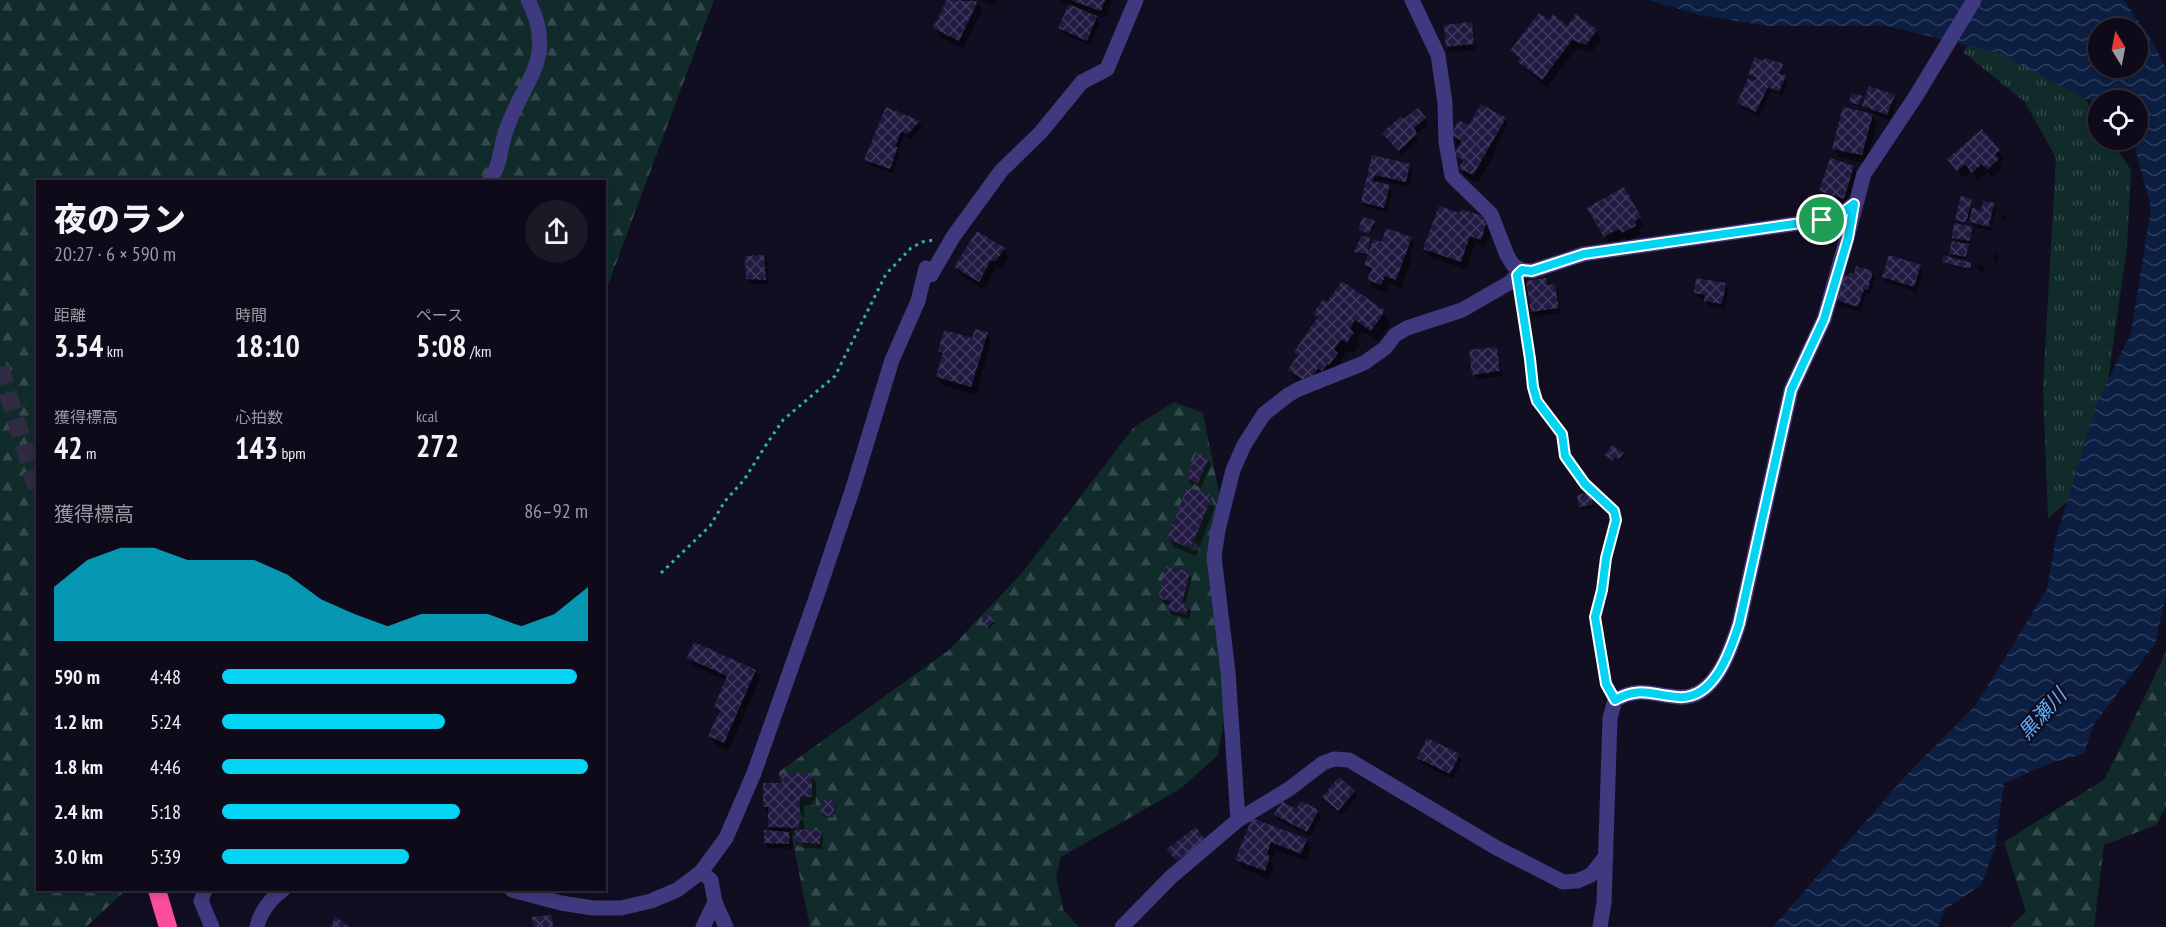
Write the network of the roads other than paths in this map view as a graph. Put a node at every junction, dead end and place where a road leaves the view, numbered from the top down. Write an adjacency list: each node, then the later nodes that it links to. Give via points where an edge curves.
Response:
1 (528, 0): 5 (street, via 537,18 541,48 505,133 497,170)
2 (1136, 0): 10 (street, via 1107,69 1083,82 1001,171 931,275 926,268 918,301 892,360 852,491 754,773 726,838)
3 (1412, 0): 7 (street, via 1438,55 1452,176 1491,214)
4 (1974, 0): 6 (street, via 1864,174)
5 (490, 180)
6 (1854, 204): 7 (street, via 1841,214 1822,220 1584,254); 9 (street, via 1824,319 1791,390 1730,651 1700,693 1680,698 1644,691 1627,693 1615,700 1610,718)
7 (1520, 273): 8 (street, via 1462,310 1407,328 1364,363 1288,395 1263,414 1244,445 1233,470 1214,557 1228,672)
8 (1238, 820): 9 (street, via 1323,763 1348,760 1495,847 1563,882 1591,876); 21 (street)
9 (1606, 856): 22 (street)
10 (701, 872): 14 (street, via 677,890 621,908 561,903); 15 (street, via 711,880)
11 (157, 891): 16 (highway)
12 (205, 891): 17 (street, via 201,901)
13 (281, 891): 18 (street, via 259,917)
14 (516, 891)
15 (716, 902): 19 (street); 20 (street)
16 (168, 927)
17 (212, 927)
18 (257, 927)
19 (704, 927)
20 (726, 927)
21 (1122, 927)
22 (1600, 927)

